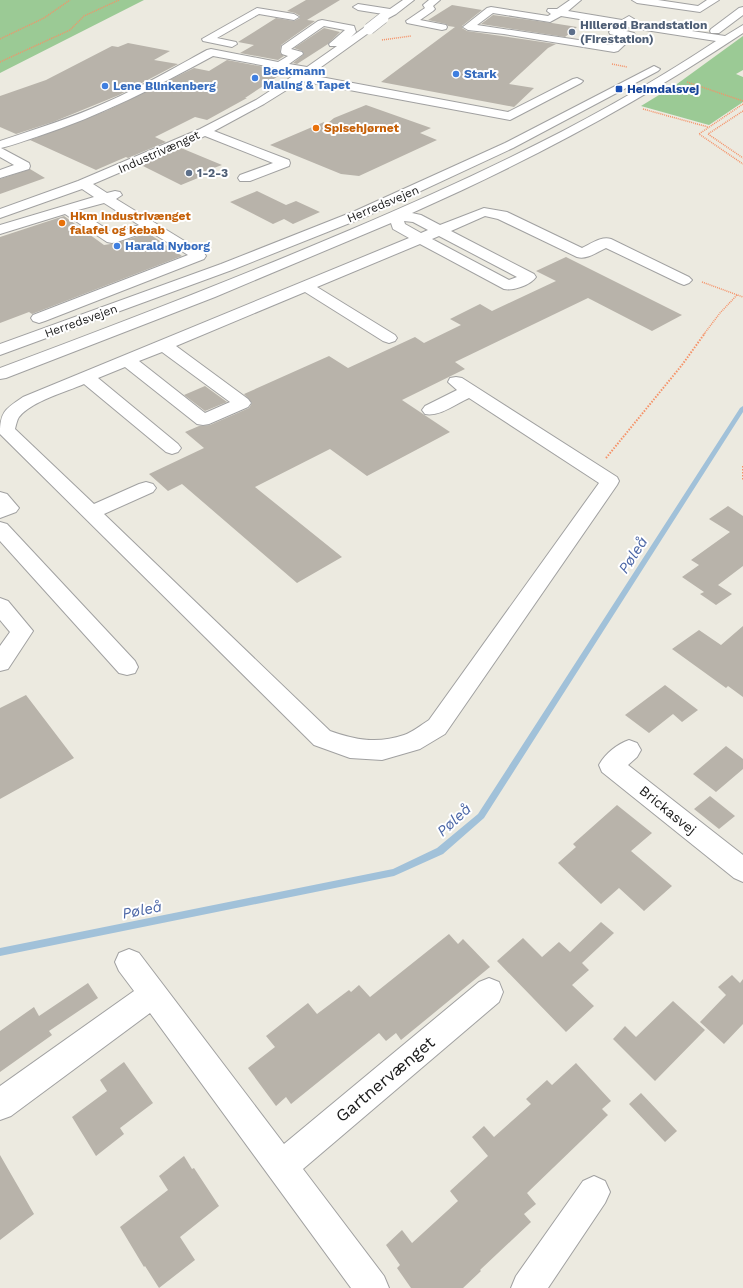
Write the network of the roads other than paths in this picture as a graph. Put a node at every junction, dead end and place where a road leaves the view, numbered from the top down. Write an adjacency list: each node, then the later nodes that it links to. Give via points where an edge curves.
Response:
1 (385, 0): 8 (street)
2 (409, 0): 14 (street, Industrivænget)
3 (435, 0): 15 (street, via 428,4 430,9)
4 (492, 0): 10 (street)
5 (576, 0): 10 (street)
6 (637, 0): 7 (street, via 700,9)
7 (714, 0)
8 (370, 5): 13 (street, via 359,12); 14 (street)
9 (544, 5): 10 (street)
10 (563, 10): 18 (street); 18 (street, via 550,19 491,10 468,26 614,49 630,34 614,32)
11 (743, 10): 22 (street)
12 (278, 14): 16 (street); 17 (street); 25 (street, via 257,11 207,39)
13 (347, 14)
14 (389, 14): 15 (street); 21 (street, Industrivænget, bridge)
15 (419, 16): 19 (street, via 411,21)
16 (294, 17)
17 (265, 21)
18 (626, 21): 22 (street)
19 (442, 27)
20 (743, 28): 23 (street, Herredsvejen)
21 (359, 33): 28 (street, via 314,57); 28 (street, via 350,28 322,23 286,48 286,52); 31 (street, Industrivænget)
22 (708, 36): 23 (street); 26 (street)
23 (727, 39): 44 (street, Herredsvejen, via 623,105 509,164)
24 (241, 41): 25 (street)
25 (227, 43): 27 (street)
26 (692, 45)
27 (211, 52): 30 (street); 34 (street, via 159,82 110,105)
28 (298, 54): 30 (street)
29 (666, 62): 41 (street, Herredsvejen, via 557,122)
30 (279, 65): 31 (street)
31 (305, 74): 32 (street, via 510,116); 33 (street, Industrivænget)
32 (577, 82)
33 (204, 132): 37 (street, via 284,163); 38 (street, Industrivænget)
34 (0, 145)
35 (0, 152): 36 (street, via 24,166)
36 (0, 174)
37 (245, 178)
38 (83, 184): 39 (street); 40 (street, Industrivænget)
39 (111, 196): 42 (street); 46 (street)
40 (24, 206): 43 (street, Industrivænget); 45 (street)
41 (378, 206): 44 (street); 55 (street, Herredsvejen, via 260,255)
42 (67, 209): 45 (street); 46 (street, via 112,239)
43 (0, 214)
44 (397, 216): 48 (street, Herredsvejen, via 416,218); 49 (street, Herredsvejen, via 398,226); 57 (street, Herredsvejen, via 281,265)
45 (42, 217): 47 (street)
46 (149, 226): 52 (street, via 199,256)
47 (0, 230)
48 (440, 230): 49 (street); 49 (street, Herredsvejen, via 529,277 509,286); 50 (street, via 484,212 502,216 582,254 606,242)
49 (420, 238): 51 (street)
50 (684, 280)
51 (306, 286): 53 (street); 54 (street)
52 (39, 318)
53 (389, 338)
54 (164, 345): 56 (street); 56 (street, via 242,402 204,420)
55 (0, 350)
56 (127, 360): 58 (street)
57 (0, 374)
58 (86, 377): 60 (street); 64 (street, via 29,401 15,410 7,420 6,430)
59 (431, 410): 64 (street, via 463,387 610,481 437,727 412,742 382,750 350,748 322,738)
60 (172, 448)
61 (146, 488): 64 (street)
62 (0, 498): 63 (street, via 9,508)
63 (0, 512)
64 (91, 513)
65 (0, 529): 68 (street)
66 (0, 606): 67 (street, via 22,631)
67 (0, 663)
68 (127, 667)
69 (629, 750): 70 (street, Brickasvej, via 611,765)
70 (743, 870)
71 (129, 962): 73 (street)
72 (489, 992): 75 (street, Gartnervænget)
73 (153, 994): 74 (street); 75 (street)
74 (0, 1105)
75 (282, 1166): 77 (street)
76 (594, 1192): 78 (street)
77 (372, 1288)
78 (528, 1288)

